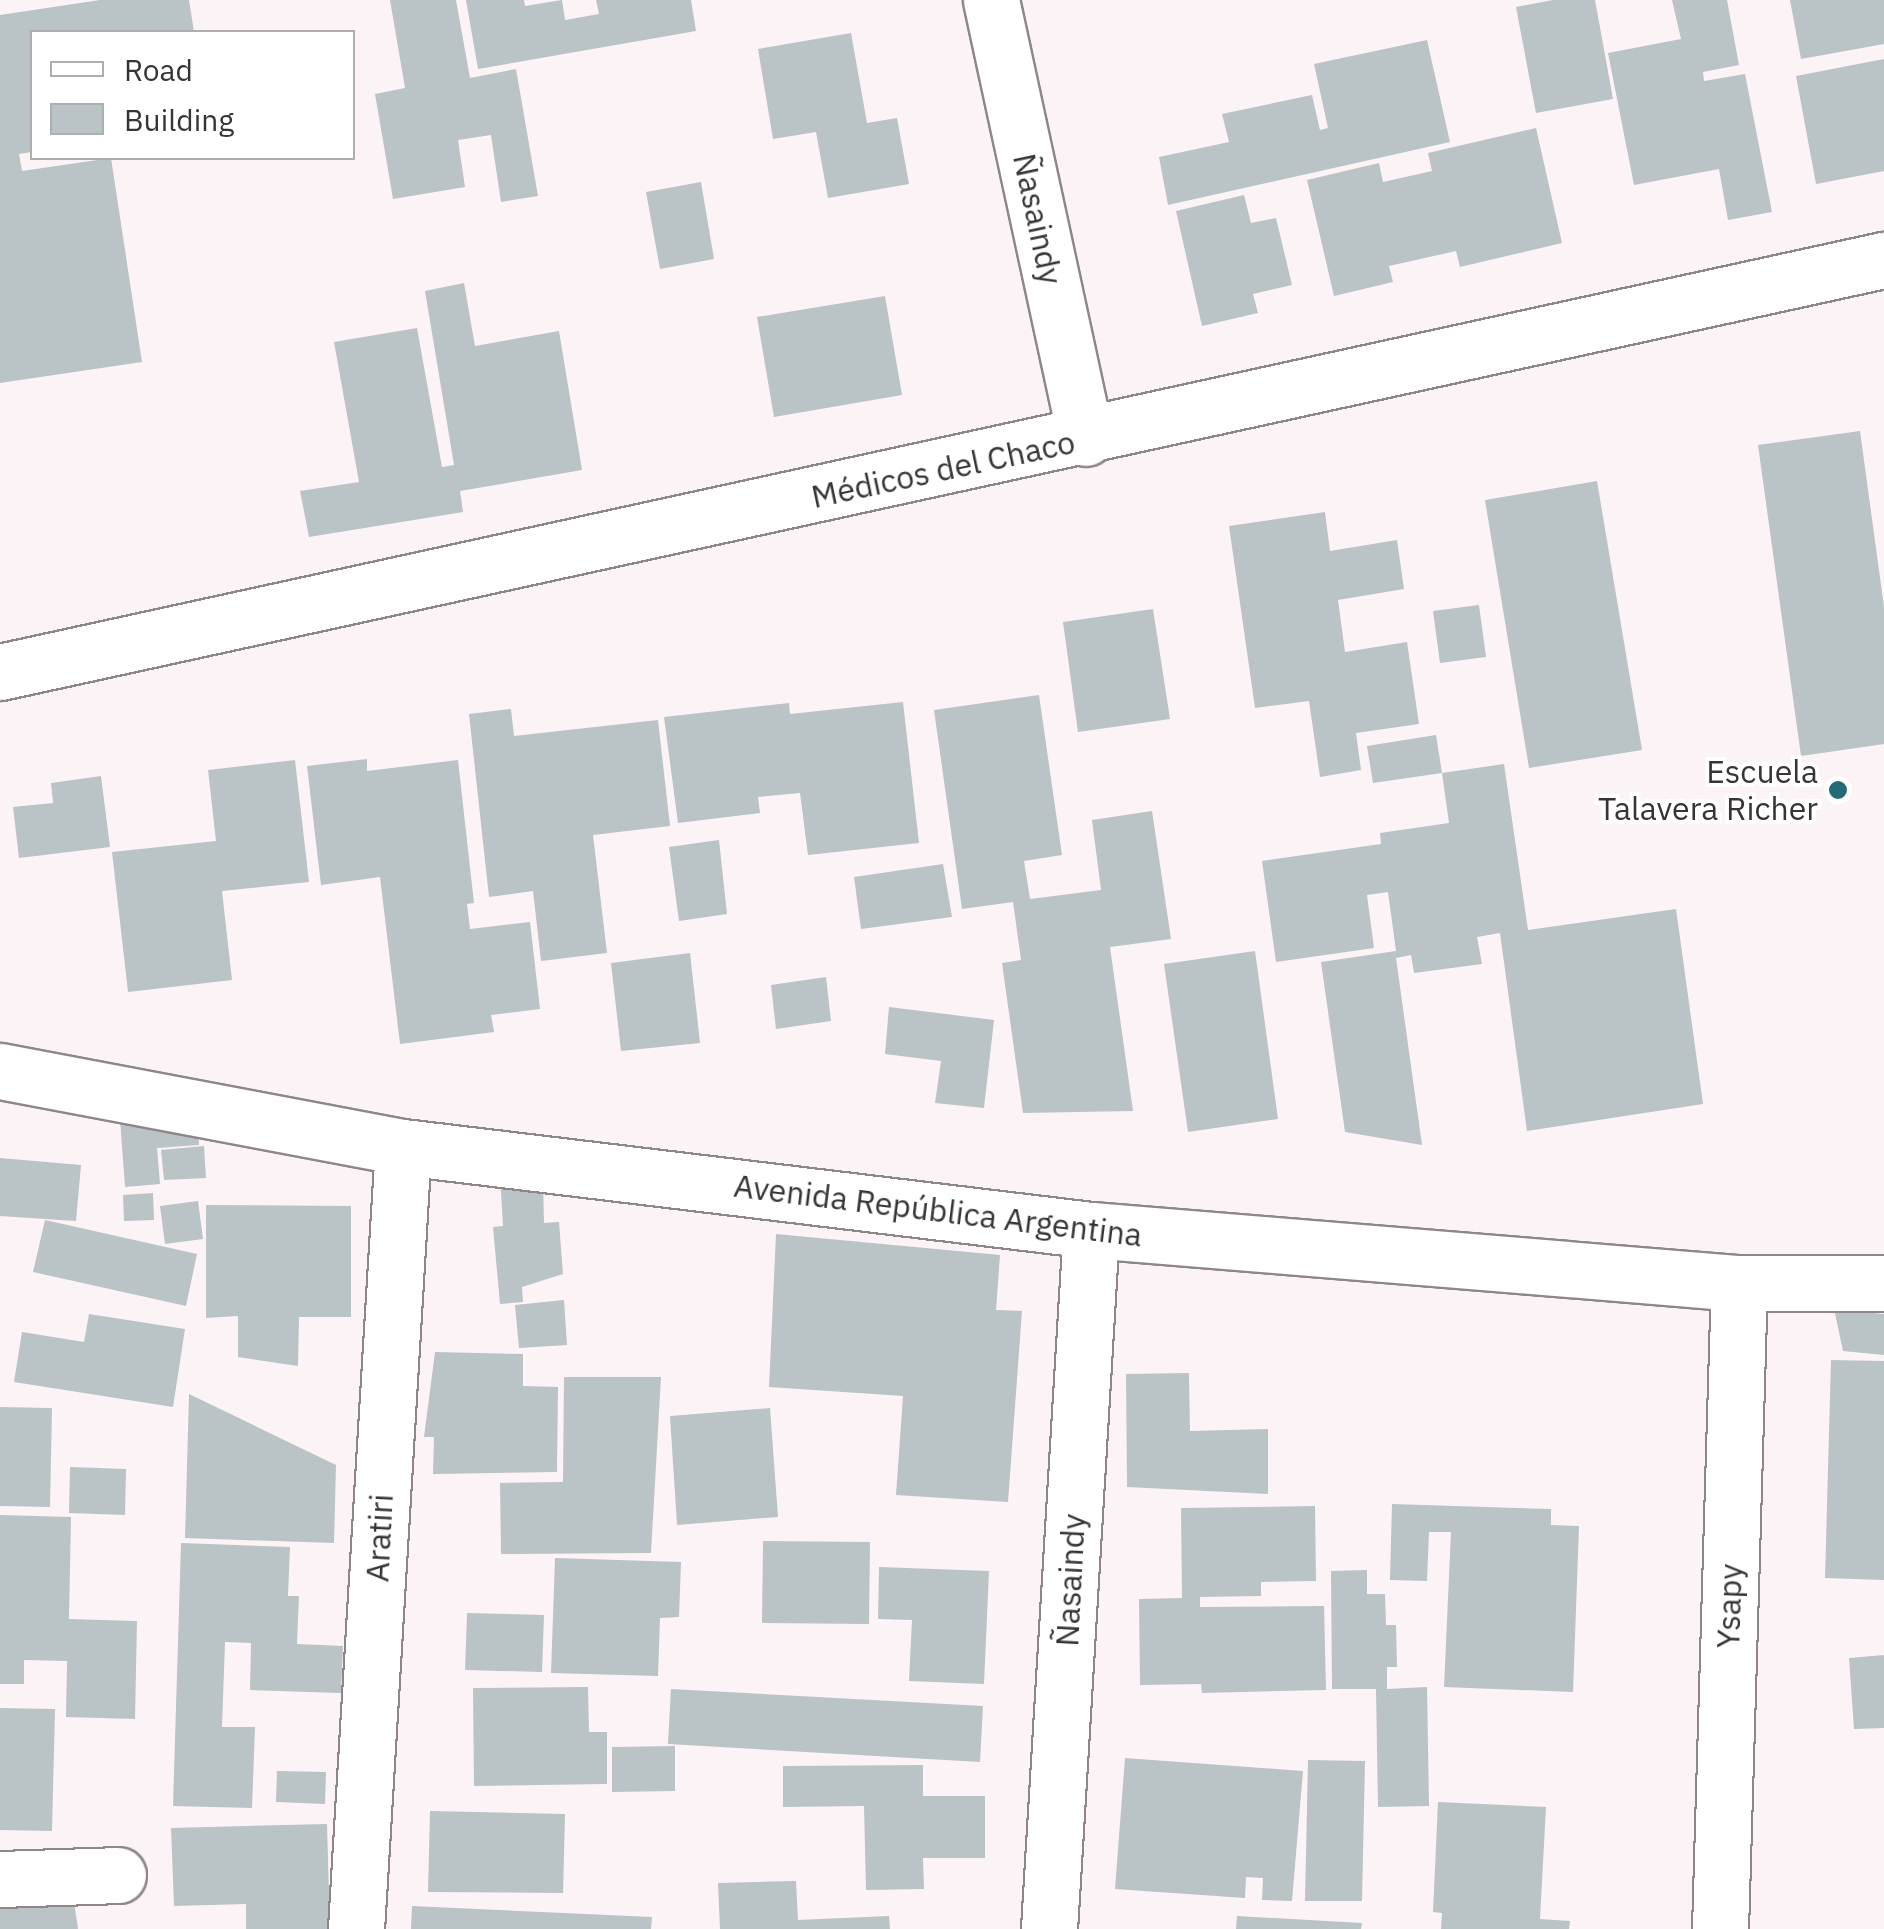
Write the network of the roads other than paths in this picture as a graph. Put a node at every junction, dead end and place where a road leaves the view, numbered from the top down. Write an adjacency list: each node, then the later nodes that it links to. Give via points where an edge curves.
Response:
1 (990, 0): 3 (main road, Ñasaindy)
2 (1884, 260): 3 (main road, Médicos del Chaco)
3 (1086, 438): 4 (main road, Médicos del Chaco)
4 (0, 672)
5 (0, 1070): 6 (main road, Avenida República Argentina)
6 (403, 1146): 7 (main road, Avenida República Argentina); 12 (main road, Aratiri)
7 (1091, 1230): 8 (main road, Avenida República Argentina); 13 (main road, Ñasaindy)
8 (1738, 1283): 9 (main road, Avenida República Argentina); 14 (main road, Ysapy)
9 (1884, 1283)
10 (118, 1875): 11 (main road)
11 (0, 1879)
12 (356, 1929)
13 (1049, 1929)
14 (1720, 1929)

